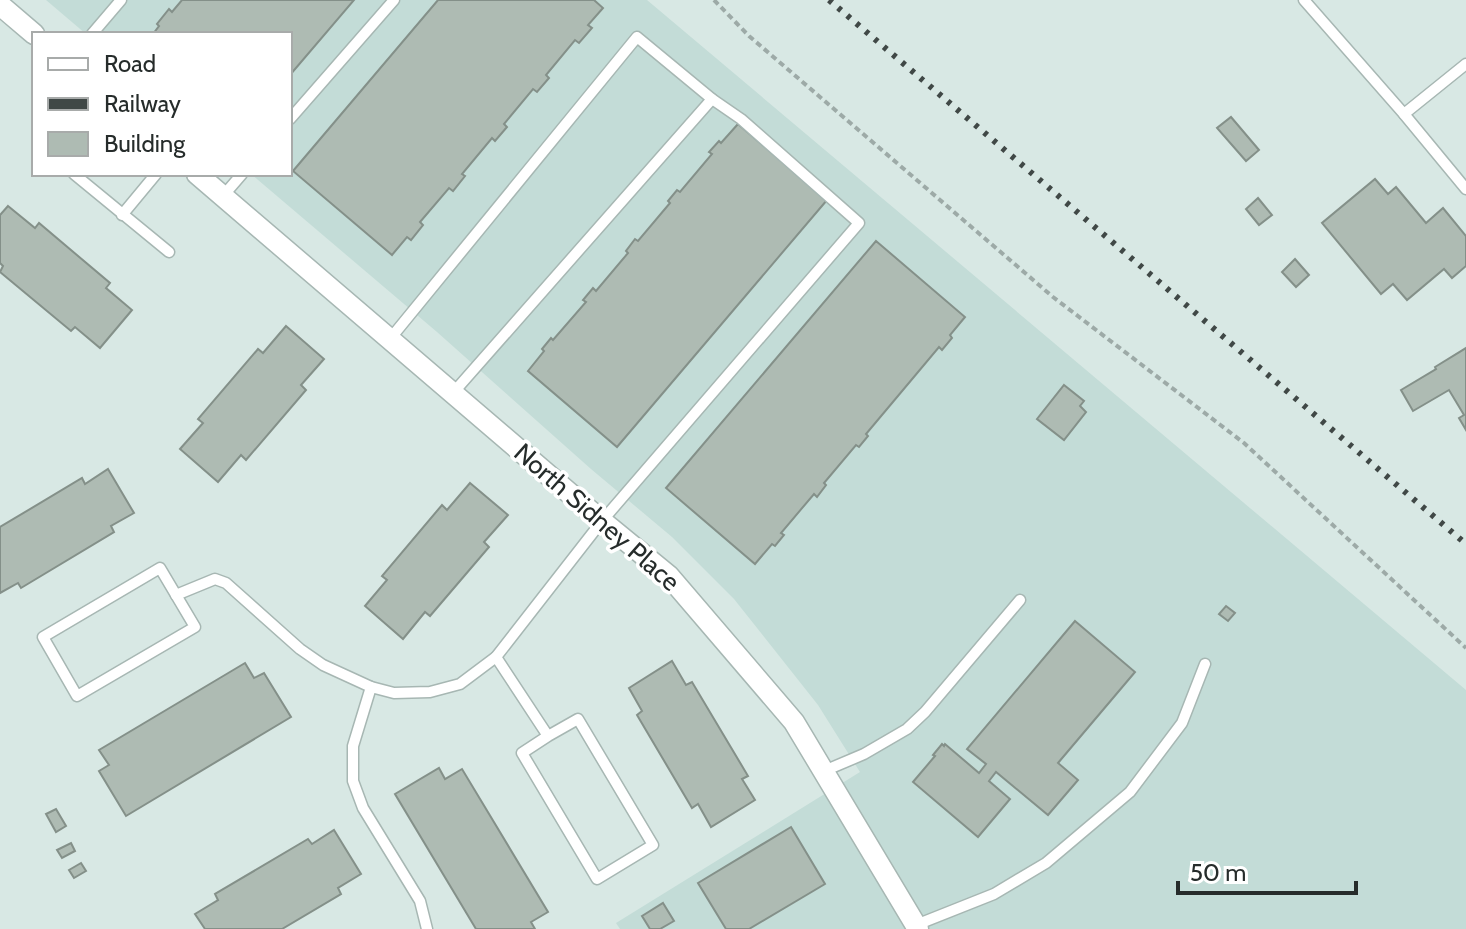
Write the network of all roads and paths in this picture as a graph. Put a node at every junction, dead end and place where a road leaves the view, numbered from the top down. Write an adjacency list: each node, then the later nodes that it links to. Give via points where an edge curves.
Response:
1 (5, 0): 6 (lane)
2 (121, 0): 8 (lane)
3 (394, 0): 12 (lane)
4 (714, 0): 26 (path, via 749,36 1053,297 1244,443)
5 (1304, 0): 11 (lane)
6 (0, 5): 7 (street)
7 (32, 32)
8 (94, 32)
9 (1466, 64): 11 (lane)
10 (712, 99): 21 (lane, via 637,37); 22 (lane); 23 (lane, via 859,223)
11 (1404, 114): 17 (lane)
12 (292, 117)
13 (76, 176): 19 (lane)
14 (154, 176): 19 (lane)
15 (199, 176): 18 (street, North Sidney Place)
16 (240, 176): 18 (lane)
17 (1466, 189)
18 (223, 196): 21 (street, North Sidney Place)
19 (122, 215): 20 (lane)
20 (169, 252)
21 (390, 339): 22 (street, North Sidney Place)
22 (453, 393): 23 (street, North Sidney Place)
23 (602, 521): 27 (lane); 31 (street, North Sidney Place, via 669,576 794,722)
24 (176, 595): 24 (lane, via 195,627 77,696 43,637 160,568); 29 (lane, via 215,579 226,583 300,649)
25 (1020, 600): 31 (lane, via 907,729)
26 (1466, 648)
27 (496, 657): 29 (lane, via 460,684 430,692 394,693); 30 (lane)
28 (1205, 664): 32 (lane, via 1182,723 1130,792 1046,863 994,894)
29 (371, 687): 33 (lane, via 353,746 353,781 363,808 420,901)
30 (548, 736): 30 (lane, via 578,719 653,845 597,879 522,753)
31 (824, 771): 32 (street, North Sidney Place)
32 (917, 927)
33 (427, 929)

